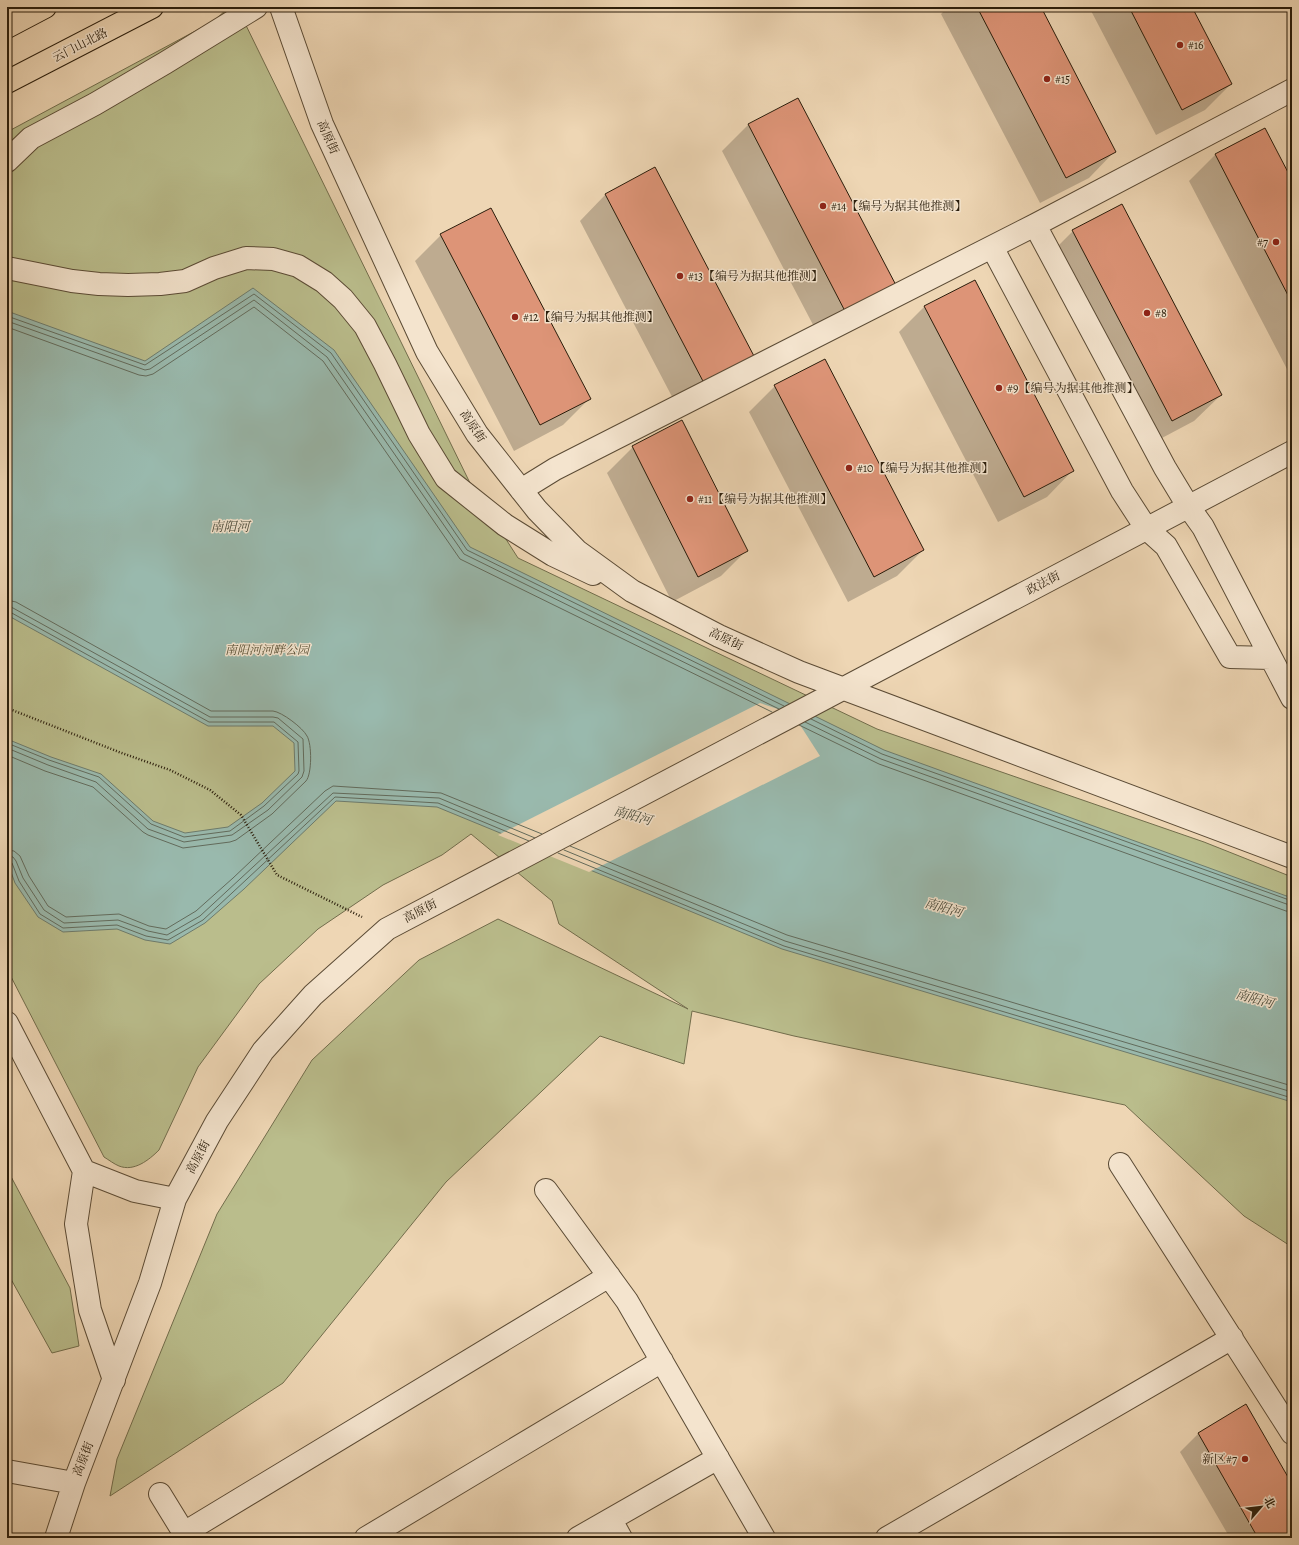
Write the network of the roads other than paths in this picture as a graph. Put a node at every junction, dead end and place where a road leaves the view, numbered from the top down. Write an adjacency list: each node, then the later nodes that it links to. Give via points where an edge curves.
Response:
1 (45, 7): 5 (main road)
2 (152, 7): 6 (main road, 云门山北路)
3 (256, 7): 8 (street, via 101,101 31,138)
4 (280, 7): 13 (street, 高原街, via 322,124 427,352 477,434)
5 (7, 27)
6 (7, 82)
7 (1292, 90): 9 (street)
8 (7, 161)
9 (1036, 225): 10 (street); 14 (street, via 1165,468)
10 (992, 247): 13 (street); 15 (street, via 1122,491)
11 (7, 268): 16 (street, via 72,281 128,285 185,281 246,258 273,259 298,266 324,282 365,326 419,434 446,478 505,525 553,555)
12 (1292, 452): 14 (street, 政法街)
13 (521, 490): 16 (street, 高原街, via 576,551)
14 (1188, 506): 15 (street, 政法街); 17 (street, via 1203,527)
15 (1146, 528): 17 (street, via 1166,546 1230,657); 18 (street, 政法街)
16 (632, 591): 18 (street, 高原街, via 719,636)
17 (1271, 658): 19 (street)
18 (842, 689): 20 (street, 政法街); 21 (street, 高原街)
19 (1292, 698)
20 (794, 714): 26 (street, 高原街, via 387,929 313,996 263,1051 217,1121)
21 (1292, 856)
22 (7, 1024): 24 (street)
23 (1120, 1164): 28 (street)
24 (84, 1171): 26 (street, via 135,1191); 30 (street, via 76,1224 90,1310)
25 (546, 1190): 27 (street)
26 (175, 1199): 30 (street, 高原街, via 150,1283)
27 (609, 1276): 29 (street, via 627,1301); 37 (street)
28 (1232, 1338): 31 (street); 42 (street)
29 (662, 1361): 32 (street); 39 (street)
30 (114, 1380): 34 (street, 高原街)
31 (1292, 1433)
32 (718, 1458): 36 (street); 41 (street)
33 (7, 1471): 34 (street)
34 (74, 1483): 38 (street, 高原街)
35 (160, 1494): 37 (street)
36 (616, 1529): 40 (street)
37 (185, 1535)
38 (56, 1538)
39 (366, 1538)
40 (578, 1538)
41 (764, 1538)
42 (888, 1538)

